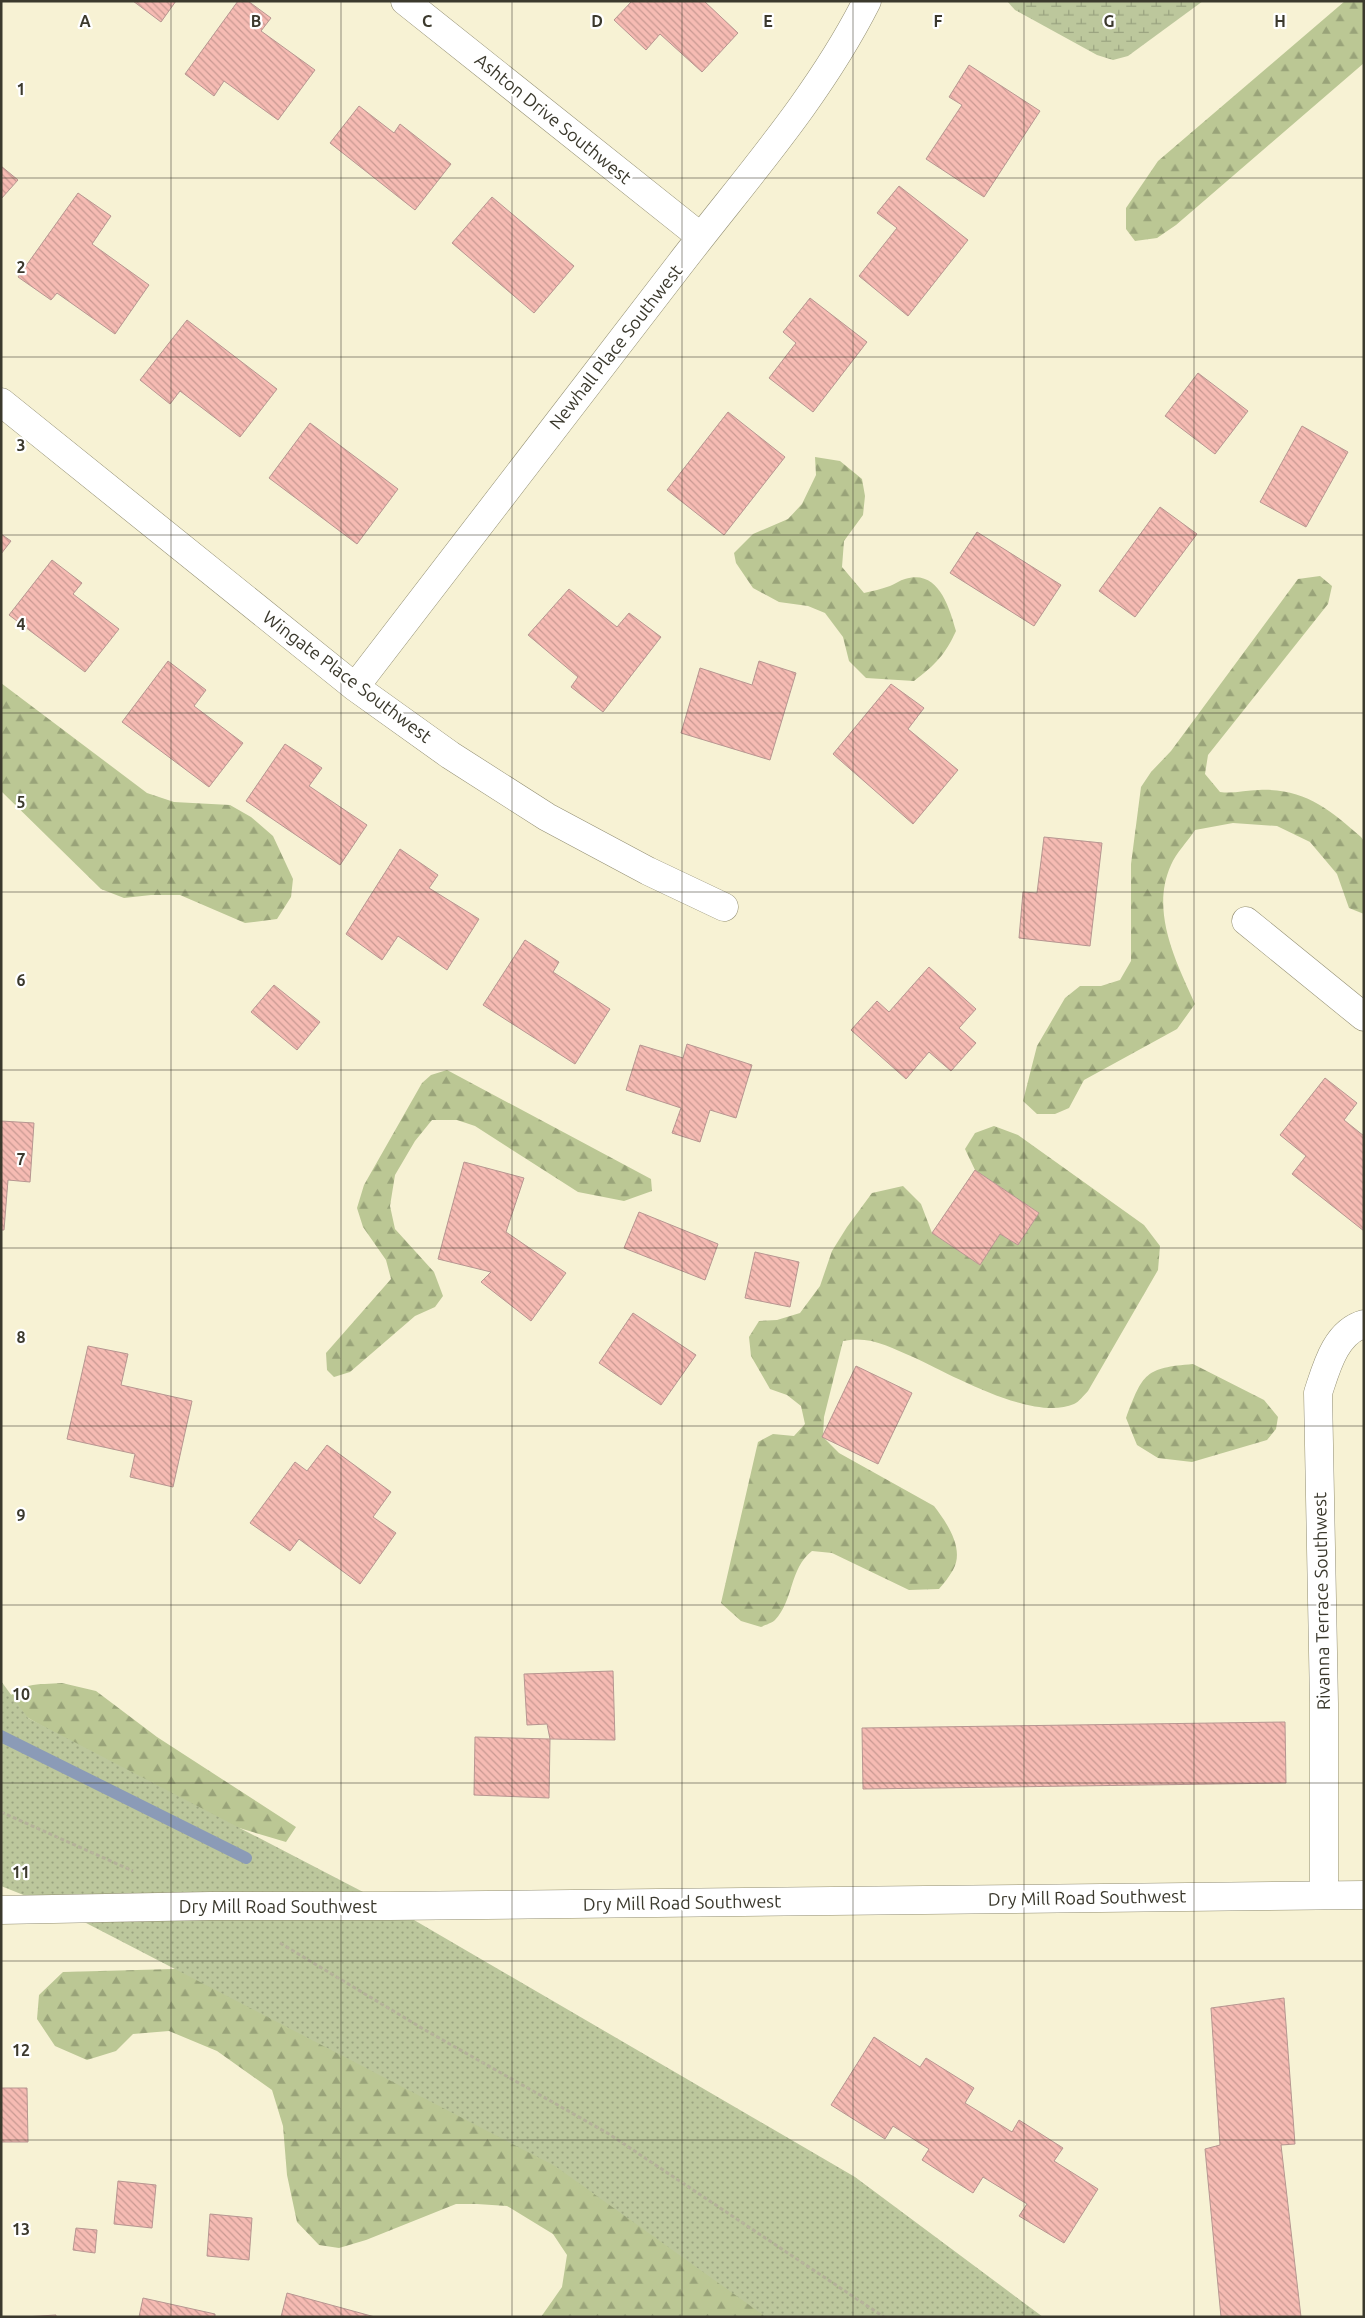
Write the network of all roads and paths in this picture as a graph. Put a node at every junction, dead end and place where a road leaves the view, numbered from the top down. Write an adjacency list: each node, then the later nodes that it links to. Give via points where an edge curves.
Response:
1 (405, 1): 3 (street, Ashton Drive Southwest)
2 (867, 1): 3 (street, Newhall Place Southwest, via 818,86 766,157)
3 (700, 237): 5 (street, Newhall Place Southwest)
4 (1, 402): 5 (street, Wingate Place Southwest)
5 (355, 687): 6 (street, Wingate Place Southwest, via 450,755 548,817)
6 (724, 908)
7 (1246, 921): 8 (street)
8 (1364, 1017)
9 (1364, 1324): 13 (street, Rivanna Terrace Southwest, via 1354,1326 1332,1353 1318,1394)
10 (1, 1812): 11 (path)
11 (139, 1874)
12 (1364, 1895): 13 (street, Dry Mill Road Southwest)
13 (1324, 1896): 14 (street, Dry Mill Road Southwest)
14 (1, 1910)
15 (276, 1941): 16 (path, via 424,2030 609,2134)
16 (884, 2317)

